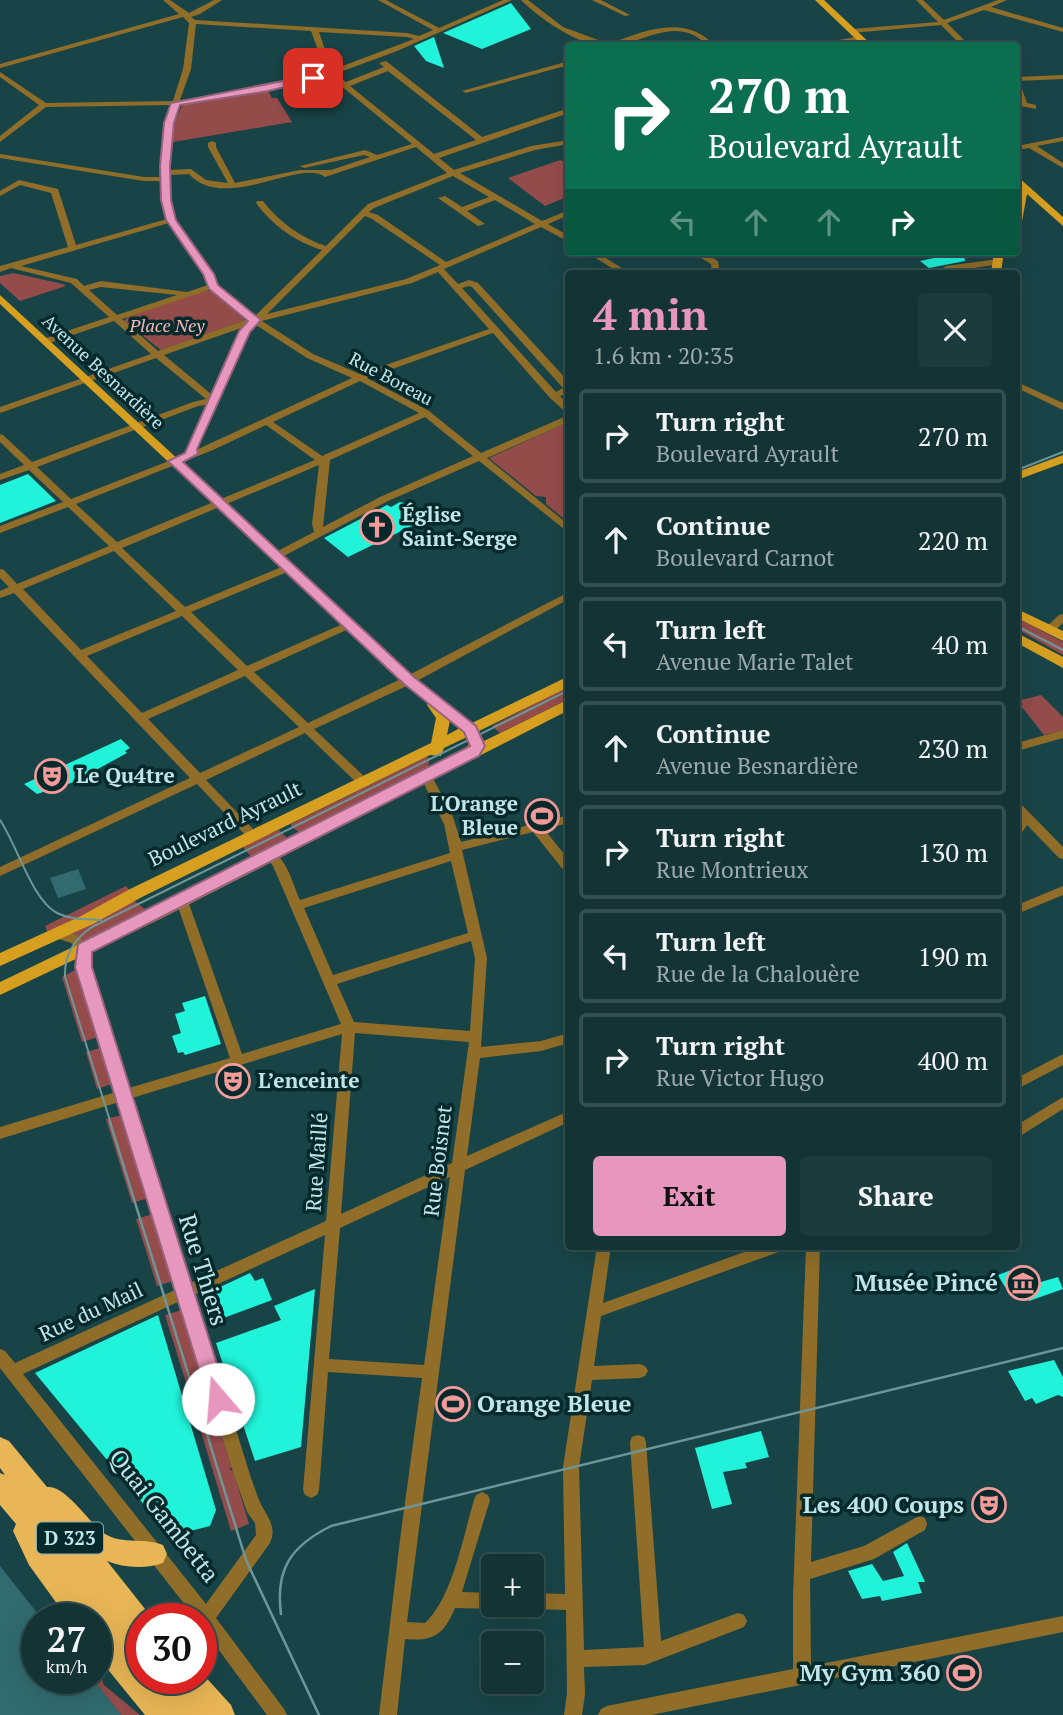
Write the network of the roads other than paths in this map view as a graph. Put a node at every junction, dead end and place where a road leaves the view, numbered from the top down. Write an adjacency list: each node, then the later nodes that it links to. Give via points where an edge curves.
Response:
1 (166, 0): 12 (street)
2 (219, 0): 12 (street)
3 (509, 0): 15 (street)
4 (524, 0): 20 (street, via 561,28)
5 (595, 0): 11 (street)
6 (819, 0): 16 (main road)
7 (919, 0): 13 (street)
8 (1004, 0): 10 (street)
9 (385, 1): 15 (street)
10 (986, 8): 13 (street); 17 (street)
11 (627, 15)
12 (189, 17): 14 (street); 27 (street); 35 (street, via 187,69)
13 (943, 23): 16 (street); 25 (street)
14 (314, 29): 18 (street); 28 (street)
15 (436, 29): 18 (street)
16 (852, 30): 19 (main road)
17 (1063, 30)
18 (416, 38): 28 (street)
19 (860, 38): 23 (street); 24 (main road)
20 (598, 42)
21 (618, 42): 22 (street, via 665,30 695,34)
22 (709, 42)
23 (836, 42)
24 (864, 42)
25 (963, 42)
26 (565, 64): 33 (street)
27 (0, 66)
28 (330, 73): 32 (street); 35 (street, via 273,88)
29 (0, 74): 36 (street)
30 (1063, 77): 31 (street)
31 (1020, 79)
32 (346, 85): 41 (street, via 386,66); 44 (street)
33 (466, 91)
34 (1020, 94): 37 (street, via 1024,104)
35 (176, 103): 36 (street); 52 (street, via 169,123)
36 (44, 105): 40 (street)
37 (1033, 107)
38 (565, 111): 41 (street)
39 (1063, 139): 45 (street)
40 (0, 140)
41 (481, 140): 48 (street)
42 (212, 143): 55 (street)
43 (565, 143): 51 (street)
44 (418, 144): 48 (street); 49 (street)
45 (1030, 145): 46 (street); 50 (street)
46 (1020, 147)
47 (0, 156): 52 (street, via 144,179)
48 (433, 157): 51 (street)
49 (377, 158): 53 (street, via 332,173); 53 (street, via 360,153 306,166)
50 (1063, 166)
51 (454, 173): 59 (street); 63 (street, via 372,205)
52 (165, 176): 55 (street, via 191,171 203,182); 66 (street)
53 (297, 176): 55 (street)
54 (19, 182): 57 (street); 73 (street, via 55,191)
55 (232, 184)
56 (1020, 191): 61 (main road); 61 (main road)
57 (0, 194)
58 (442, 198): 62 (street)
59 (494, 198): 62 (street); 69 (street)
60 (260, 203): 74 (street, via 271,216)
61 (1041, 203): 64 (main road)
62 (461, 210): 68 (street)
63 (364, 213): 74 (street); 79 (street)
64 (1058, 213): 67 (main road)
65 (565, 214): 69 (street)
66 (171, 220): 73 (street); 85 (street)
67 (1063, 223)
68 (481, 224)
69 (541, 225): 71 (street); 79 (street)
70 (565, 231): 71 (street)
71 (556, 232): 72 (street)
72 (565, 238)
73 (73, 248): 78 (street)
74 (327, 249): 91 (street)
75 (597, 256): 82 (street)
76 (702, 256): 83 (street, via 715,263)
77 (997, 262): 84 (street)
78 (12, 266): 80 (street); 87 (street, via 72,279)
79 (444, 268): 86 (street); 91 (street)
80 (0, 269)
81 (946, 269): 84 (street)
82 (621, 270)
83 (716, 270)
84 (959, 270)
85 (213, 286): 88 (street); 91 (street, Rue Boreau)
86 (456, 286): 92 (street); 97 (street, via 475,285)
87 (82, 289): 88 (street, via 100,284); 90 (street)
88 (188, 293): 90 (street)
89 (0, 298): 93 (main road, Avenue Besnardière)
90 (114, 318): 93 (street); 94 (street)
91 (255, 320): 94 (street); 95 (street, Rue Boreau, via 310,356); 101 (street, via 244,331)
92 (496, 329): 95 (street); 100 (street)
93 (46, 341): 96 (main road, Avenue Besnardière)
94 (157, 355): 96 (street); 101 (street)
95 (361, 378): 105 (street, Rue Boreau); 107 (street)
96 (86, 379): 104 (street); 108 (main road, Avenue Besnardière)
97 (565, 384)
98 (1020, 386): 102 (street)
99 (565, 391): 100 (street)
100 (553, 396): 103 (street)
101 (214, 401): 108 (street); 111 (street)
102 (1063, 407)
103 (565, 408)
104 (0, 410)
105 (426, 413): 112 (street, Rue Boreau); 113 (street)
106 (565, 420): 112 (street)
107 (267, 422): 111 (street); 113 (street)
108 (135, 426): 115 (main road, Avenue Besnardière); 117 (street)
109 (0, 437): 117 (street)
110 (1063, 448): 116 (main road)
111 (192, 454): 115 (street)
112 (481, 457): 122 (street, Rue Boreau); 124 (street)
113 (323, 459): 121 (street); 124 (street)
114 (1063, 459): 118 (main road)
115 (175, 461): 120 (street); 121 (main road, Avenue Besnardière)
116 (1020, 464)
117 (30, 465): 119 (street); 120 (street)
118 (1020, 476)
119 (0, 477)
120 (69, 502): 123 (street); 125 (street)
121 (221, 503): 125 (street); 126 (main road, Avenue Besnardière)
122 (565, 527)
123 (0, 530)
124 (320, 531): 126 (street)
125 (116, 546): 129 (street); 132 (street)
126 (276, 556): 127 (main road, Avenue Besnardière)
127 (288, 568): 132 (street); 135 (main road, Avenue Besnardière)
128 (0, 572): 129 (street)
129 (16, 589): 130 (street); 139 (street)
130 (0, 595)
131 (565, 597): 142 (street)
132 (184, 611): 139 (street); 141 (street)
133 (1020, 615): 136 (main road)
134 (1063, 617): 136 (street)
135 (349, 625): 141 (street); 142 (main road, Avenue Besnardière)
136 (1049, 630): 137 (main road)
137 (1063, 637)
138 (1020, 639): 140 (main road)
139 (79, 655): 146 (street)
140 (1063, 663)
141 (245, 670): 146 (street); 147 (street)
142 (409, 680): 144 (main road, Avenue Besnardière); 147 (street)
143 (565, 683): 148 (main road, Boulevard Ayrault)
144 (431, 700): 148 (main road, Avenue Besnardière); 152 (main road, via 443,718)
145 (565, 706): 151 (main road)
146 (140, 718): 154 (street)
147 (306, 728): 154 (street); 155 (street)
148 (471, 729): 151 (main road, via 477,740); 152 (main road, Boulevard Ayrault)
149 (1063, 734): 150 (street)
150 (1020, 746)
151 (473, 752): 152 (main road)
152 (443, 756): 153 (main road); 155 (main road, Boulevard Ayrault)
153 (426, 776): 162 (street); 163 (main road)
154 (198, 778): 161 (street); 166 (street)
155 (364, 783): 161 (main road, Boulevard Ayrault)
156 (1020, 810): 157 (street)
157 (1027, 817): 159 (street); 164 (street)
158 (565, 820): 160 (street)
159 (1020, 827)
160 (536, 828): 162 (street); 165 (street)
161 (253, 836): 171 (main road, Boulevard Ayrault)
162 (456, 851): 169 (street); 172 (street, Rue Boisnet)
163 (271, 855): 168 (main road); 169 (street, Rue Maillé)
164 (1063, 855)
165 (565, 864)
166 (0, 872)
167 (1063, 890): 170 (street)
168 (182, 901): 173 (main road); 181 (street)
169 (296, 906): 175 (street, Rue Maillé)
170 (1020, 909)
171 (58, 934): 173 (street); 174 (main road, Boulevard Ayrault)
172 (476, 935): 175 (street); 178 (street, Rue Boisnet, via 481,958)
173 (84, 948): 176 (main road); 184 (street, Rue Thiers, via 84,967)
174 (0, 960)
175 (329, 981): 177 (street, Rue Maillé)
176 (0, 989)
177 (349, 1027): 178 (street); 181 (street); 190 (street, Rue Maillé)
178 (476, 1037): 180 (street, Rue Boisnet)
179 (565, 1039): 180 (street)
180 (474, 1053): 189 (street, Rue Boisnet)
181 (238, 1061): 184 (street)
182 (1061, 1063): 183 (street)
183 (1020, 1083)
184 (122, 1096): 188 (street); 194 (street, Rue Thiers)
185 (1063, 1102): 187 (street)
186 (565, 1117): 189 (street, Rue du Mail)
187 (1020, 1130)
188 (0, 1133)
189 (459, 1168): 190 (street, Rue du Mail); 200 (street, Rue Boisnet)
190 (334, 1224): 194 (street, Rue du Mail); 197 (street, Rue Maillé)
191 (603, 1250): 195 (street)
192 (768, 1250): 195 (street)
193 (813, 1250): 209 (street)
194 (184, 1293): 198 (street, Rue du Mail); 216 (street, Rue Thiers, via 253,1507 265,1531)
195 (594, 1310): 201 (street)
196 (0, 1356): 198 (street, Quai Gambetta)
197 (322, 1365): 200 (street); 205 (street, Rue Maillé)
198 (13, 1371): 208 (street, Quai Gambetta)
199 (640, 1371): 201 (street)
200 (432, 1372): 220 (street, Rue Boisnet)
201 (584, 1373): 213 (street, via 571,1467)
202 (638, 1442): 223 (street)
203 (0, 1449): 204 (highway, D 323)
204 (10, 1486): 208 (highway, via 64,1510 95,1542 118,1553); 214 (highway, via 38,1556); 217 (highway, D 323); 222 (highway, D 323)
205 (311, 1490)
206 (482, 1500): 210 (street)
207 (919, 1524): 209 (street, via 868,1553)
208 (154, 1554): 215 (street, Quai Gambetta)
209 (802, 1573): 226 (street)
210 (451, 1600): 211 (street); 220 (street, via 430,1629)
211 (481, 1601)
212 (544, 1601): 213 (street)
213 (573, 1602): 225 (street)
214 (73, 1603)
215 (193, 1603)
216 (216, 1603)
217 (126, 1608)
218 (738, 1621): 223 (street)
219 (1063, 1624): 226 (street)
220 (397, 1630): 233 (street, Rue Boisnet)
221 (217, 1634): 232 (street, Quai Gambetta)
222 (126, 1639)
223 (653, 1652): 225 (street)
224 (112, 1653): 229 (highway)
225 (575, 1659): 234 (street)
226 (802, 1675): 235 (street)
227 (171, 1694): 230 (highway)
228 (202, 1694): 231 (highway)
229 (163, 1715)
230 (189, 1715)
231 (221, 1715)
232 (278, 1715)
233 (388, 1715)
234 (573, 1715)
235 (607, 1715)

